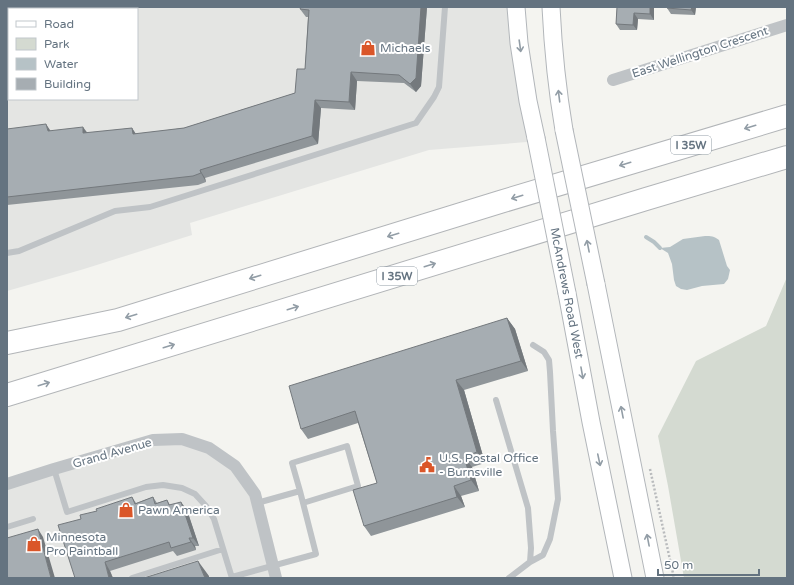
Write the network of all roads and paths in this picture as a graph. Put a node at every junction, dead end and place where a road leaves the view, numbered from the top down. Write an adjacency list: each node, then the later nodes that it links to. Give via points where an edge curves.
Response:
1 (445, 7): 8 (lane, via 439,87 416,123 150,207 115,211 19,251)
2 (516, 7): 27 (main road, McAndrews Road West, one-way to 27, bridge, via 527,94)
3 (551, 7): 28 (main road, one-way to 3, bridge, via 564,130 552,43)
4 (787, 25): 5 (street, East Wellington Crescent)
5 (613, 80)
6 (787, 116): 9 (highway, I 35W, one-way to 9, via 118,320)
7 (787, 157): 11 (highway, I 35W, one-way to 7)
8 (7, 253)
9 (7, 344)
10 (533, 345): 21 (lane, via 544,352 549,360 558,499 550,539 543,554)
11 (7, 395)
12 (496, 400): 21 (lane, via 528,508)
13 (54, 470): 14 (street, Grand Avenue); 16 (street, Grand Avenue, via 153,440 182,440 209,448 235,466 255,494); 20 (lane, via 67,512 146,487 163,485 182,488 195,494 214,519)
14 (7, 484)
15 (300, 491): 16 (lane); 17 (lane); 17 (lane, via 292,463 347,446 358,486)
16 (257, 503): 22 (street, Grand Avenue)
17 (303, 503): 22 (lane, via 316,554)
18 (33, 519): 19 (lane)
19 (7, 527)
20 (223, 549): 23 (lane); 24 (lane)
21 (530, 562): 26 (lane)
22 (273, 566): 24 (lane); 25 (street, Grand Avenue)
23 (132, 578)
24 (232, 578)
25 (276, 578)
26 (509, 578)
27 (623, 578)
28 (655, 578)

